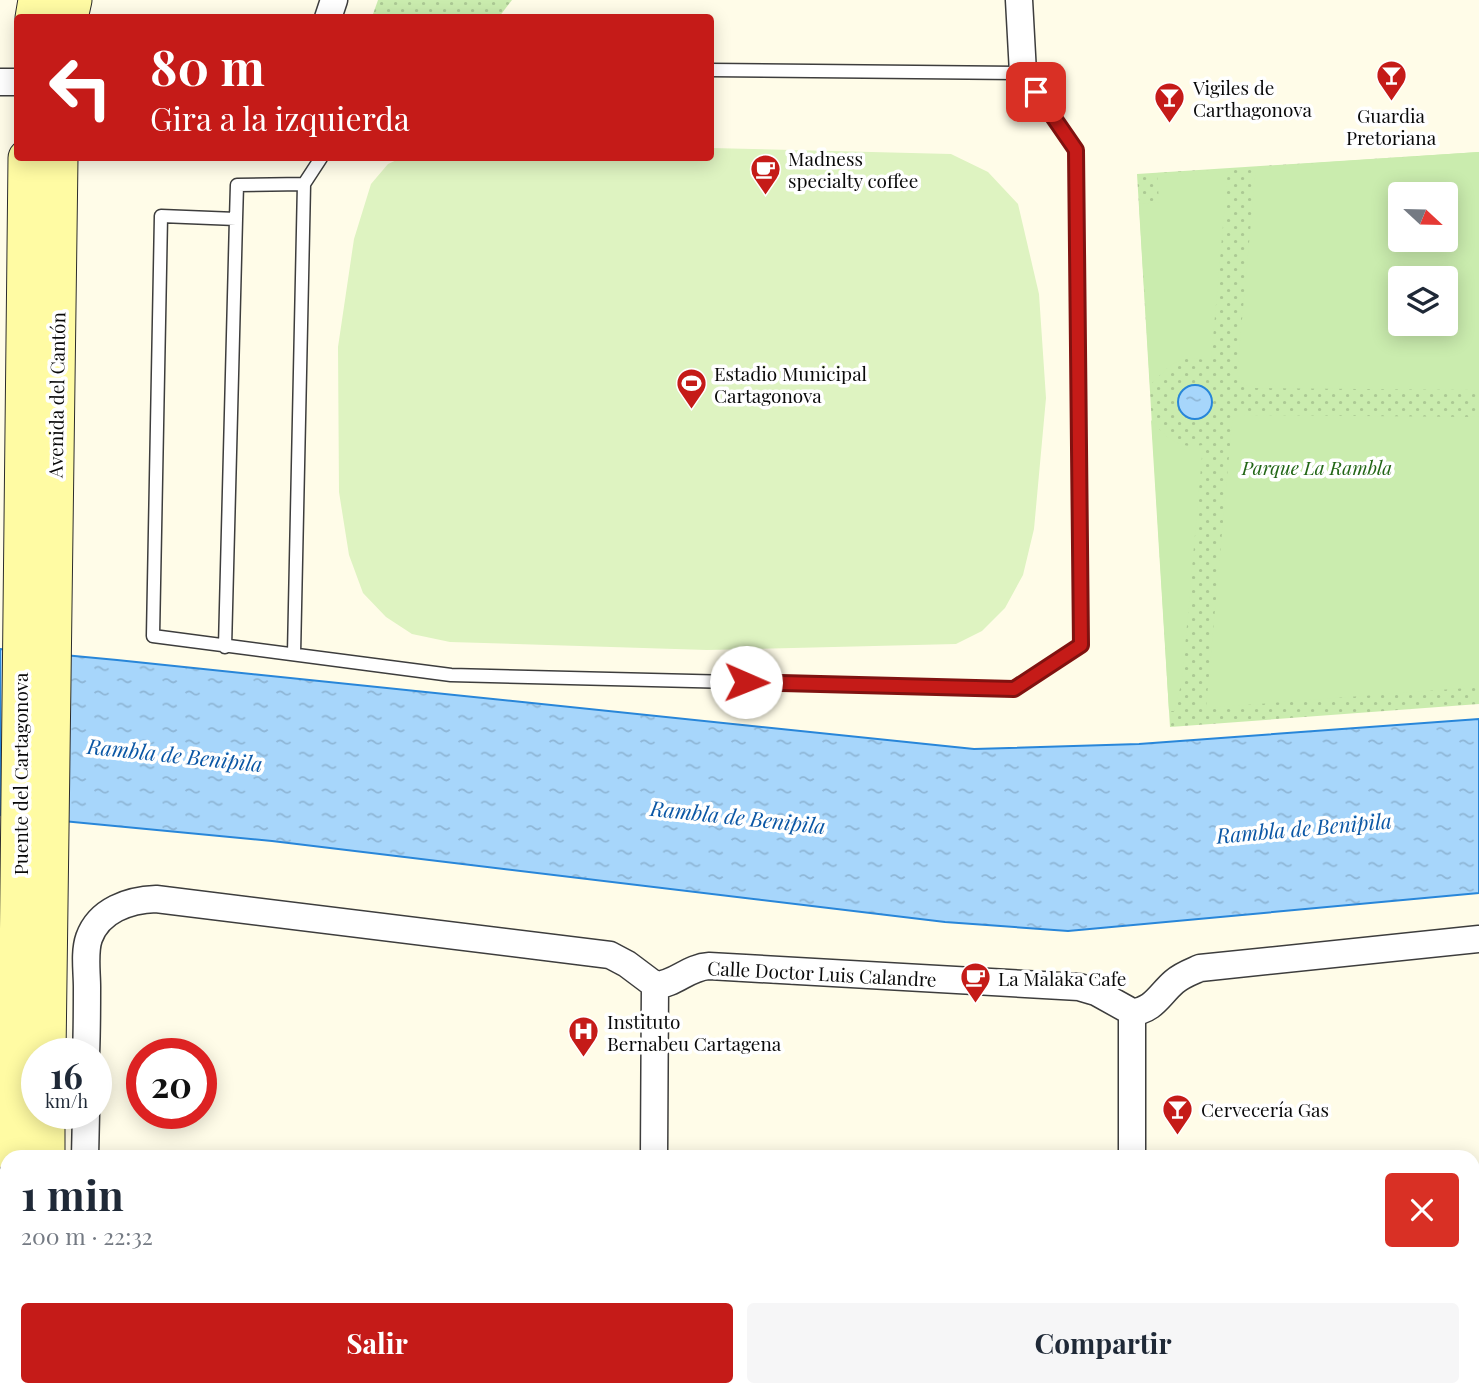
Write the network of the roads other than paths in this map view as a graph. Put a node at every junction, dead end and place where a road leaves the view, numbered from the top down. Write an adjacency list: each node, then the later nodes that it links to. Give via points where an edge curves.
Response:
1 (1019, 0): 3 (street)
2 (714, 70): 3 (lane)
3 (1023, 73): 11 (lane, via 1076,150 1081,645 1014,689 451,675)
4 (27, 161): 9 (main road, Avenida del Cantón)
5 (60, 161): 9 (main road, Avenida del Cantón)
6 (319, 161): 7 (lane)
7 (304, 184): 8 (lane, via 237,184); 11 (lane)
8 (236, 219): 10 (lane); 10 (lane, via 161,216 153,636)
9 (36, 631): 12 (main road, Puente del Cartagonova)
10 (225, 647): 11 (lane)
11 (294, 654)
12 (34, 919): 16 (main road); 20 (main road)
13 (1479, 939): 15 (street, via 1200,968 1173,982 1149,1007)
14 (655, 985): 15 (street, Calle Doctor Luis Calandre, via 709,965 1079,987); 17 (street, via 610,955 140,900 101,919 89,937); 22 (street)
15 (1132, 1012): 23 (street)
16 (45, 1038)
17 (86, 1038)
18 (34, 1129): 20 (main road)
19 (86, 1129): 21 (street)
20 (19, 1149)
21 (85, 1150)
22 (654, 1150)
23 (1132, 1150)

